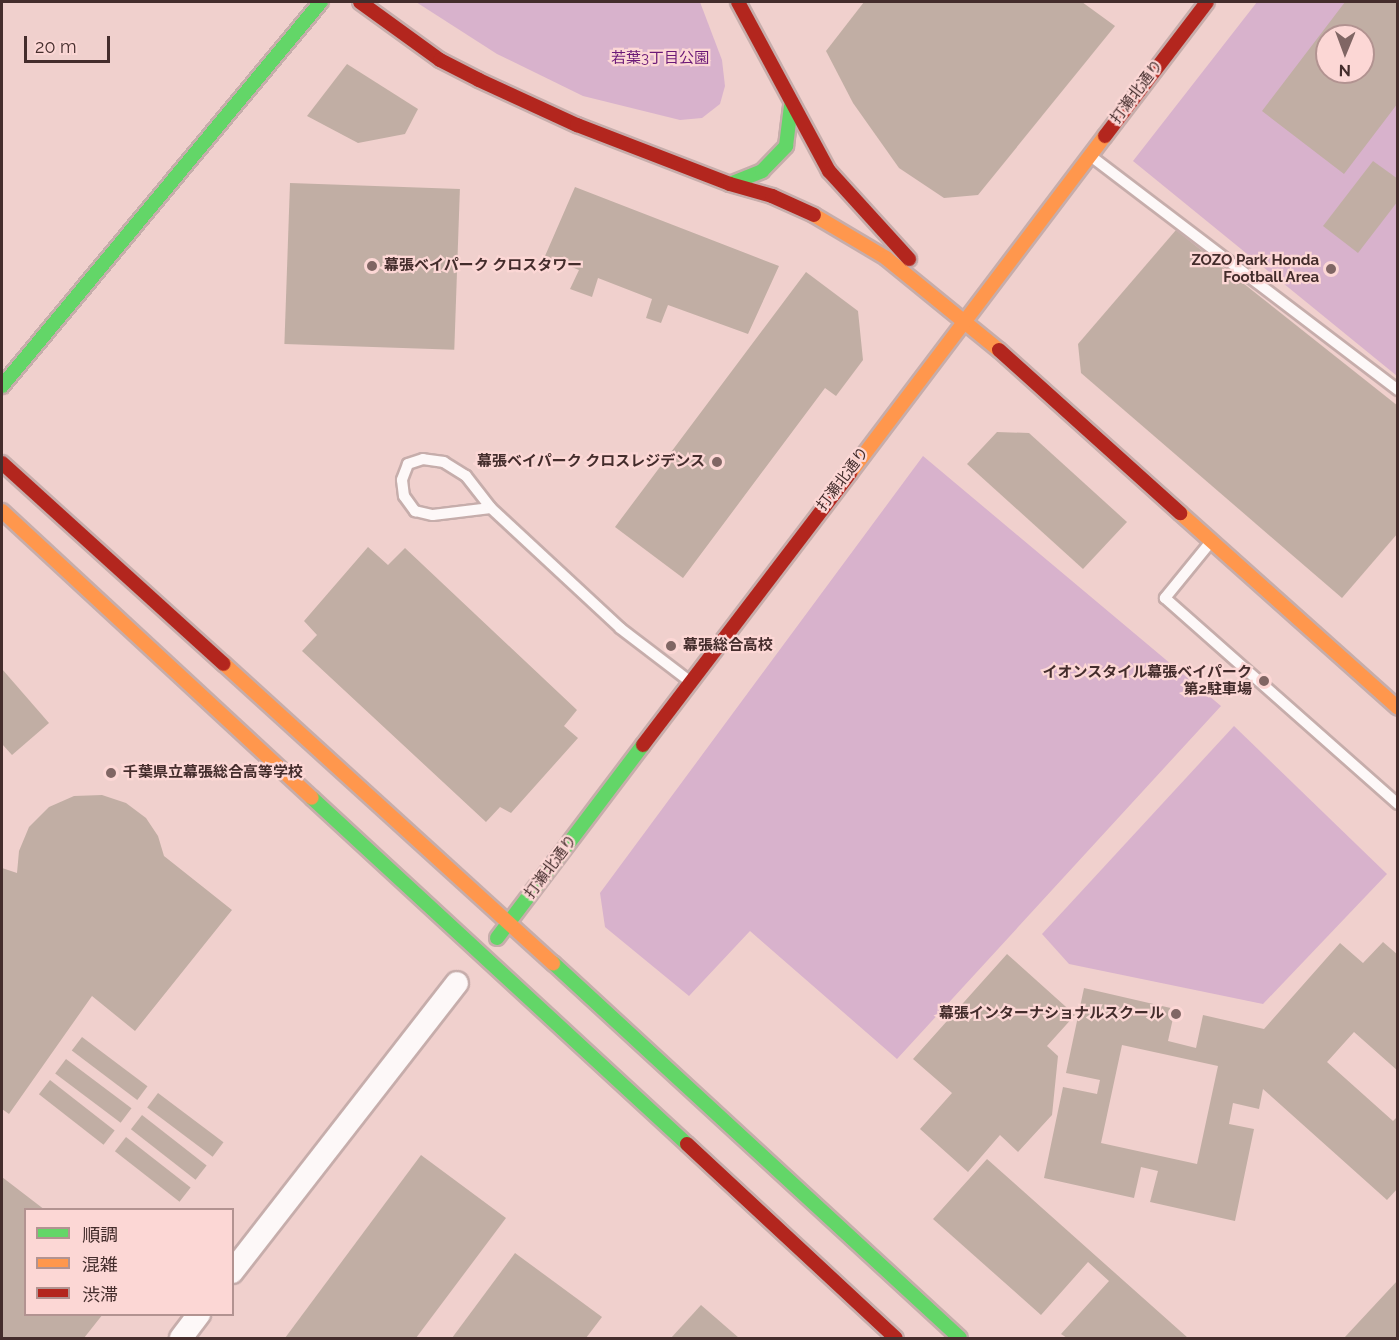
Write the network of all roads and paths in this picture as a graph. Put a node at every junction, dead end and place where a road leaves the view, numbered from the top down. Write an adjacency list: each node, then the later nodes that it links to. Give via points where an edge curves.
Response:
1 (321, 2): 9 (street)
2 (360, 2): 7 (street, via 441,60 479,80 577,125)
3 (738, 2): 5 (street)
4 (1207, 2): 6 (street, 打瀬北通り)
5 (791, 106): 7 (street, via 786,146 762,171); 8 (street, via 829,171)
6 (1090, 155): 8 (street, 打瀬北通り); 10 (lane)
7 (730, 184): 8 (street, via 772,196 826,221 886,258)
8 (964, 319): 14 (street); 15 (street, 打瀬北通り)
9 (2, 386)
10 (1398, 390)
11 (2, 463): 18 (street)
12 (491, 508): 12 (lane, via 433,515 415,511 404,496 402,480 408,464 423,459 444,462 466,476); 15 (lane, via 620,628)
13 (2, 511): 19 (street)
14 (1212, 541): 16 (street); 17 (lane, via 1165,598)
15 (690, 682): 18 (street, 打瀬北通り)
16 (1398, 708)
17 (1398, 804)
18 (510, 923): 19 (street, 打瀬北通り); 25 (street)
19 (482, 958): 24 (street)
20 (457, 983): 21 (street)
21 (234, 1269)
22 (198, 1316): 23 (street)
23 (181, 1338)
24 (896, 1338)
25 (960, 1338)

